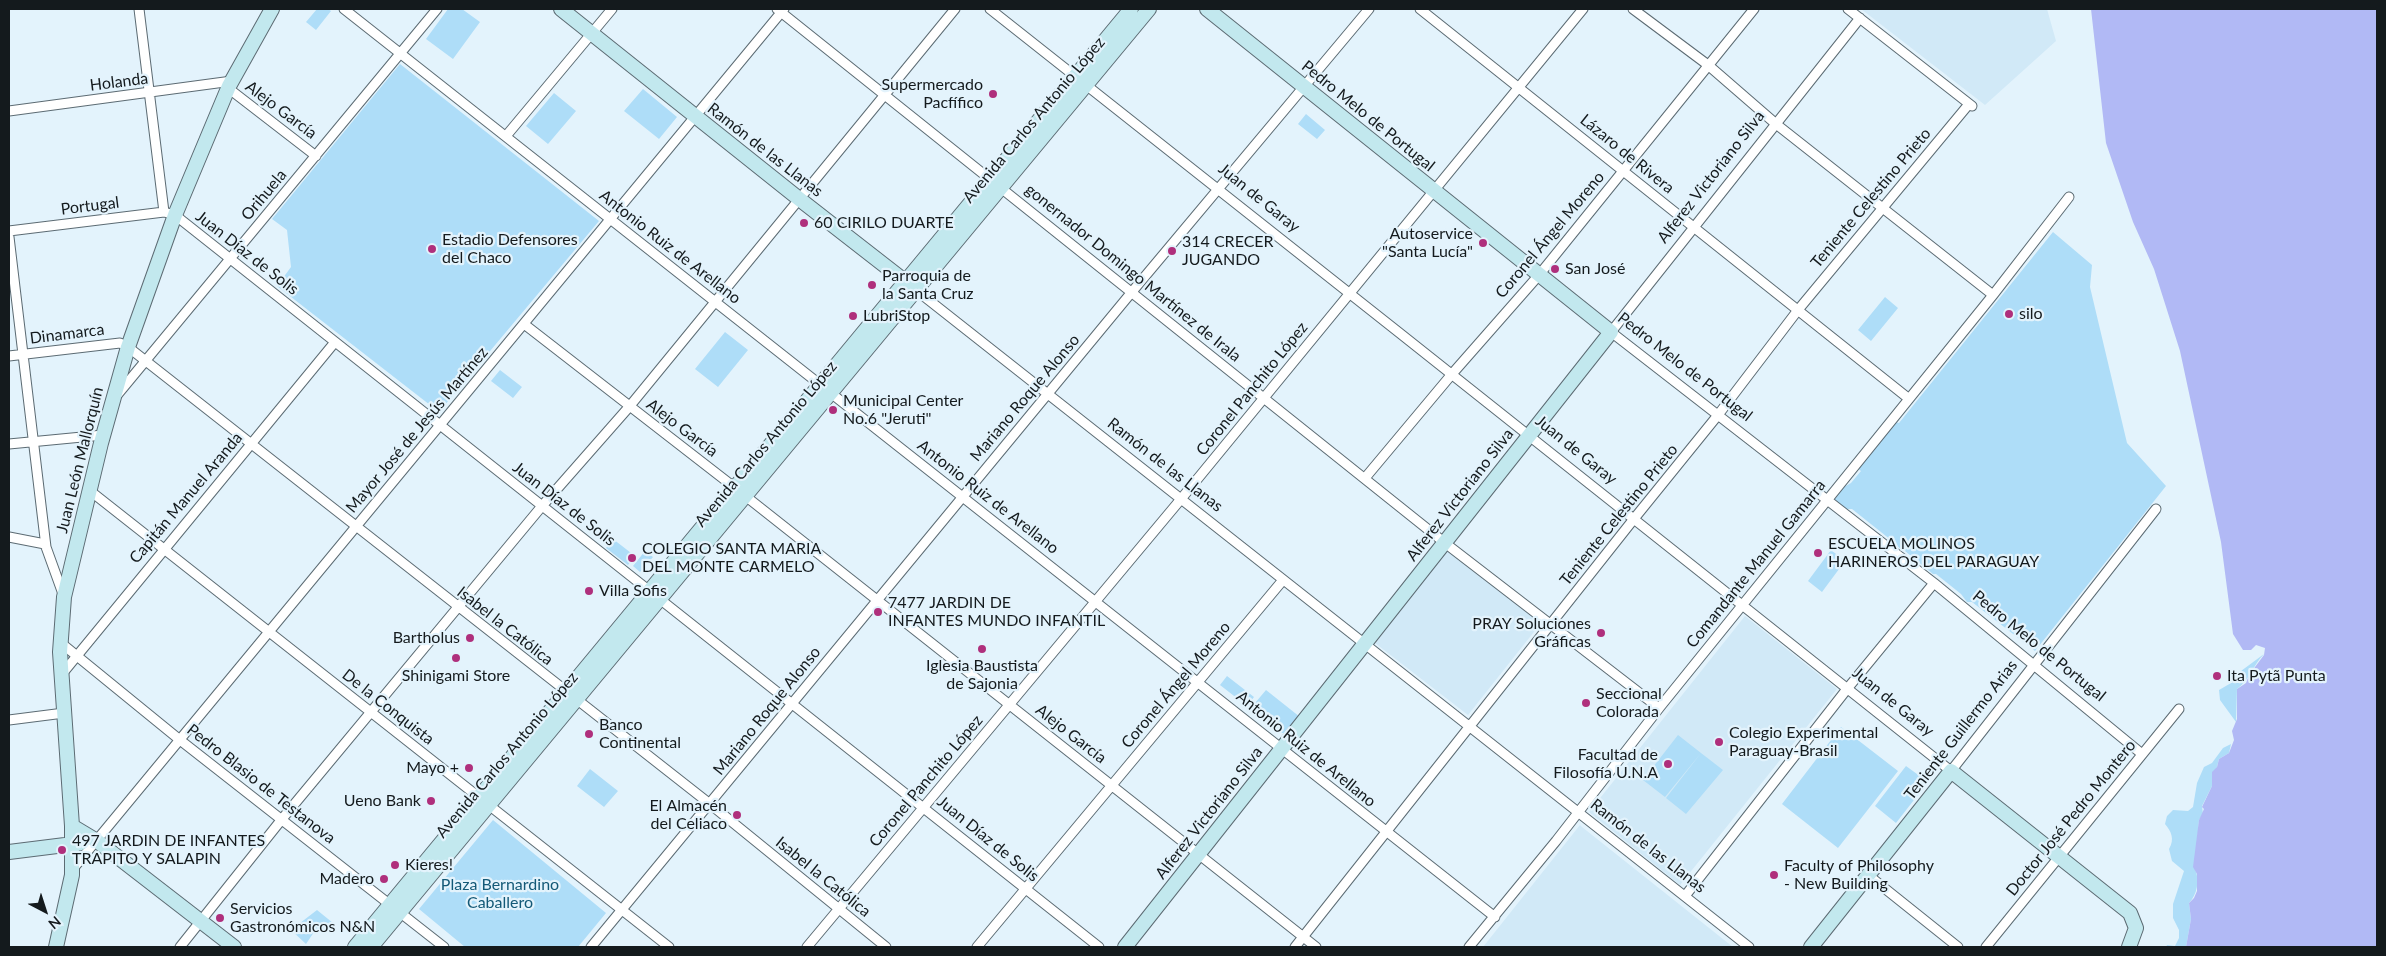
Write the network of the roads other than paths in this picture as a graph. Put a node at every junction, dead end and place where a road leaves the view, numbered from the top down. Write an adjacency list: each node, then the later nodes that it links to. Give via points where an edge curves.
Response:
1 (138, 9): 27 (street)
2 (272, 9): 24 (street, Juan León Mallorquín)
3 (344, 9): 21 (street, Antonio Ruiz de Arellano)
4 (437, 9): 21 (street, Orihuela)
5 (561, 9): 20 (street, Ramón de las Llanas)
6 (612, 9): 20 (street)
7 (955, 9): 28 (street)
8 (990, 9): 23 (street, Juan de Garay)
9 (1131, 9): 23 (street, Avenida Carlos Antonio López)
10 (1149, 9): 23 (street, Avenida Carlos Antonio López)
11 (1207, 9): 25 (street, Pedro Melo de Portugal)
12 (1369, 9): 25 (street, Mariano Roque Alonso)
13 (1420, 9): 26 (street, Lázaro de Rivera)
14 (1583, 9): 26 (street, Coronel Panchito López)
15 (1634, 9): 22 (street)
16 (1754, 9): 22 (street, Coronel Ángel Moreno)
17 (1848, 9): 19 (street)
18 (781, 10): 28 (street, gonernador Domingo Martínez de Irala); 30 (street, Mayor José de Jesús Martínez)
19 (1860, 18): 31 (street, Alferez Victoriano Silva); 40 (street, Teniente Celestino Prieto, via 1970,105)
20 (592, 33): 30 (street, Ramón de las Llanas); 32 (street)
21 (401, 53): 32 (street, Antonio Ruiz de Arellano); 33 (street, Orihuela)
22 (1708, 66): 31 (street); 34 (street, Coronel Ángel Moreno)
23 (1081, 80): 35 (street, Avenida Carlos Antonio López); 36 (street, Juan de Garay)
24 (230, 85): 27 (street, Holanda); 33 (street, Alejo García); 41 (street, Juan León Mallorquín)
25 (1304, 87): 36 (street, Mariano Roque Alonso); 37 (street, Pedro Melo de Portugal)
26 (1518, 87): 34 (street, Lázaro de Rivera); 37 (street, Coronel Panchito López)
27 (149, 94): 29 (street, Holanda); 41 (street)
28 (884, 95): 35 (street, gonernador Domingo Martínez de Irala); 38 (street)
29 (9, 111)
30 (695, 117): 38 (street, Ramón de las Llanas); 42 (street, Mayor José de Jesús Martínez)
31 (1776, 124): 40 (street); 43 (street, Alferez Victoriano Silva)
32 (506, 136): 42 (street, Antonio Ruiz de Arellano)
33 (316, 156): 46 (street, Orihuela)
34 (1624, 171): 43 (street, Lázaro de Rivera); 47 (street, Coronel Ángel Moreno)
35 (996, 183): 48 (street, Avenida Carlos Antonio López); 49 (street, gonernador Domingo Martínez de Irala)
36 (1218, 189): 49 (street, Mariano Roque Alonso); 50 (street, Juan de Garay)
37 (1434, 190): 47 (street, Pedro Melo de Portugal); 50 (street, Coronel Panchito López)
38 (798, 198): 48 (street, Ramón de las Llanas); 52 (street)
39 (2068, 198): 51 (street, Comandante Manuel Gamarra)
40 (1882, 207): 51 (street); 53 (street, Teniente Celestino Prieto)
41 (169, 214): 44 (street, Portugal); 46 (street, Juan Díaz de Solis); 57 (street, Juan León Mallorquín)
42 (611, 218): 52 (street, Antonio Ruiz de Arellano); 54 (street, Mayor José de Jesús Martínez)
43 (1694, 227): 53 (street, Lázaro de Rivera); 55 (street, Alferez Victoriano Silva)
44 (9, 231)
45 (9, 237): 58 (street)
46 (230, 259): 56 (street, Juan Díaz de Solis); 60 (street, Orihuela)
47 (1539, 275): 55 (street, Pedro Melo de Portugal); 61 (street, Coronel Ángel Moreno)
48 (910, 286): 62 (street, Avenida Carlos Antonio López); 63 (street, Avenida Carlos Antonio López); 64 (street, Ramón de las Llanas)
49 (1131, 293): 64 (street, Mariano Roque Alonso); 65 (street, gonernador Domingo Martínez de Irala)
50 (1350, 293): 61 (street, Juan de Garay); 65 (street, Coronel Panchito López)
51 (1993, 294): 66 (street, Comandante Manuel Gamarra)
52 (715, 302): 62 (street, Antonio Ruiz de Arellano); 68 (street)
53 (1798, 310): 66 (street, Lázaro de Rivera); 69 (street, Teniente Celestino Prieto)
54 (524, 324): 68 (street, Alejo García); 70 (street, Mayor José de Jesús Martínez)
55 (1611, 332): 69 (street, Pedro Melo de Portugal); 72 (street, Alferez Victoriano Silva)
56 (335, 342): 70 (street, Juan Díaz de Solis); 75 (street, Capitán Manuel Aranda)
57 (128, 347): 58 (street, Dinamarca, via 120,343); 60 (street, Isabel la Católica); 67 (street, Juan León Mallorquín)
58 (23, 354): 59 (street, Dinamarca); 73 (street)
59 (9, 356)
60 (145, 361): 67 (street, Orihuela); 75 (street, Isabel la Católica)
61 (1452, 374): 72 (street, Juan de Garay); 76 (street, Coronel Ángel Moreno)
62 (820, 384): 63 (street, Antonio Ruiz de Arellano); 78 (street, Avenida Carlos Antonio López)
63 (832, 393): 78 (street, Avenida Carlos Antonio López); 79 (street, Antonio Ruiz de Arellano)
64 (1048, 394): 79 (street, Mariano Roque Alonso); 80 (street, Ramón de las Llanas)
65 (1264, 398): 76 (street, gonernador Domingo Martínez de Irala); 80 (street, Coronel Panchito López)
66 (1908, 398): 81 (street, Comandante Manuel Gamarra)
67 (113, 400): 71 (street, Juan León Mallorquín)
68 (628, 407): 78 (street, Alejo García); 82 (street)
69 (1718, 415): 81 (street, Pedro Melo de Portugal); 84 (street, Teniente Celestino Prieto)
70 (440, 426): 82 (street, Juan Díaz de Solis); 85 (street, Mayor José de Jesús Martínez)
71 (103, 435): 73 (street); 77 (street, Juan León Mallorquín)
72 (1530, 435): 84 (street, Juan de Garay); 87 (street, Alferez Victoriano Silva)
73 (33, 442): 74 (street); 88 (street)
74 (9, 444)
75 (250, 444): 85 (street, Isabel la Católica); 89 (street, Capitán Manuel Aranda)
76 (1365, 478): 87 (street, gonernador Domingo Martínez de Irala)
77 (90, 490): 89 (street, De la Conquista); 93 (street, Juan León Mallorquín)
78 (740, 491): 92 (street, Avenida Carlos Antonio López); 94 (street, Alejo García)
79 (963, 496): 94 (street, Mariano Roque Alonso); 95 (street, Antonio Ruiz de Arellano)
80 (1181, 499): 90 (street, Ramón de las Llanas); 95 (street, Coronel Panchito López)
81 (1826, 500): 91 (street, Pedro Melo de Portugal); 96 (street, Comandante Manuel Gamarra)
82 (542, 506): 92 (street, Juan Díaz de Solis); 97 (street)
83 (2156, 509): 103 (street, Teniente Guillermo Arias)
84 (1633, 520): 96 (street, Juan de Garay); 98 (street, Teniente Celestino Prieto)
85 (356, 527): 97 (street, Isabel la Católica); 99 (street, Mayor José de Jesús Martínez)
86 (9, 537): 88 (street)
87 (1445, 542): 98 (street, gonernador Domingo Martínez de Irala); 101 (street, Alferez Victoriano Silva)
88 (45, 545): 93 (street)
89 (164, 549): 99 (street, De la Conquista); 102 (street, Capitán Manuel Aranda)
90 (1283, 580): 101 (street, Ramón de las Llanas); 105 (street, Coronel Ángel Moreno)
91 (1934, 582): 103 (street, Pedro Melo de Portugal); 106 (street)
92 (654, 595): 107 (street, Avenida Carlos Antonio López); 108 (street, Juan Díaz de Solis)
93 (64, 597): 100 (street, Juan León Mallorquín)
94 (877, 600): 108 (street, Mariano Roque Alonso); 109 (street, Alejo García)
95 (1096, 601): 105 (street, Antonio Ruiz de Arellano); 109 (street, Coronel Panchito López)
96 (1743, 605): 106 (street, Juan de Garay); 110 (street, Comandante Manuel Gamarra)
97 (458, 608): 107 (street, Isabel la Católica); 113 (street)
98 (1552, 623): 110 (street, gonernador Domingo Martínez de Irala); 115 (street, Teniente Celestino Prieto)
99 (269, 633): 113 (street, De la Conquista); 116 (street, Mayor José de Jesús Martínez)
100 (61, 642): 102 (street, Pedro Blasio de Testanova); 104 (street, Juan León Mallorquín)
101 (1364, 644): 115 (street, Ramón de las Llanas); 117 (street, Alferez Victoriano Silva)
102 (76, 656): 104 (street, Capitán Manuel Aranda); 116 (street, Pedro Blasio de Testanova)
103 (2035, 664): 118 (street, Pedro Melo de Portugal); 119 (street, Teniente Guillermo Arias)
104 (62, 674): 112 (street, Juan León Mallorquín)
105 (1198, 682): 117 (street, Antonio Ruiz de Arellano); 120 (street, Coronel Ángel Moreno)
106 (1847, 689): 119 (street, Juan de Garay); 136 (street)
107 (570, 696): 121 (street, Avenida Carlos Antonio López); 122 (street, Isabel la Católica)
108 (792, 703): 122 (street, Mariano Roque Alonso); 123 (street, Juan Díaz de Solis)
109 (1010, 705): 120 (street, Alejo García); 123 (street, Coronel Panchito López)
110 (1659, 708): 124 (street, Comandante Manuel Gamarra)
111 (2179, 709): 118 (street, Doctor José Pedro Montero)
112 (64, 713): 114 (street); 126 (street, Juan León Mallorquín)
113 (372, 713): 121 (street, De la Conquista); 125 (street)
114 (9, 720)
115 (1469, 726): 124 (street, Ramón de las Llanas); 127 (street, Teniente Celestino Prieto)
116 (180, 740): 125 (street, Pedro Blasio de Testanova); 128 (street, Mayor José de Jesús Martínez)
117 (1282, 748): 127 (street, Antonio Ruiz de Arellano); 131 (street, Alferez Victoriano Silva)
118 (2142, 754): 132 (street, Doctor José Pedro Montero)
119 (1951, 771): 132 (street, Juan de Garay); 134 (street, Teniente Guillermo Arias)
120 (1112, 785): 131 (street, Alejo García); 135 (street, Coronel Ángel Moreno)
121 (483, 801): 137 (street, Avenida Carlos Antonio López); 138 (street, De la Conquista)
122 (710, 804): 138 (street, Mariano Roque Alonso); 139 (street, Isabel la Católica)
123 (924, 807): 135 (street, Juan Díaz de Solis); 139 (street, Coronel Panchito López)
124 (1578, 813): 136 (street, Ramón de las Llanas); 140 (street, Comandante Manuel Gamarra)
125 (282, 819): 137 (street, Pedro Blasio de Testanova); 141 (street)
126 (72, 826): 128 (street); 129 (street, Juan León Mallorquín)
127 (1387, 834): 140 (street, Antonio Ruiz de Arellano); 142 (street, Teniente Celestino Prieto)
128 (97, 841): 129 (street); 133 (street, Mayor José de Jesús Martínez); 141 (street)
129 (72, 844): 130 (street); 133 (street, Juan León Mallorquín)
130 (9, 852)
131 (1200, 855): 142 (street, Alejo García); 155 (street, Alferez Victoriano Silva)
132 (2059, 856): 162 (street, Doctor José Pedro Montero); 163 (street, Juan de Garay, via 2130,914 2135,923 2135,934)
133 (72, 870): 143 (street, Juan León Mallorquín)
134 (1868, 876): 160 (street, Teniente Guillermo Arias); 161 (street)
135 (1026, 889): 153 (street, Coronel Ángel Moreno); 154 (street, Juan Díaz de Solis)
136 (1685, 896): 159 (street, Ramón de las Llanas)
137 (395, 908): 146 (street, Avenida Carlos Antonio López); 147 (street, Avenida Carlos Antonio López); 148 (street, Pedro Blasio de Testanova)
138 (622, 910): 149 (street, Mariano Roque Alonso); 150 (street, De la Conquista)
139 (838, 910): 151 (street, Coronel Panchito López); 152 (street, Isabel la Católica)
140 (1495, 917): 158 (street, Comandante Manuel Gamarra)
141 (201, 922): 144 (street); 145 (street)
142 (1303, 937): 156 (street, Teniente Celestino Prieto); 157 (street, Alejo García)
143 (56, 947)
144 (180, 947)
145 (234, 947)
146 (355, 947)
147 (372, 947)
148 (444, 947)
149 (592, 947)
150 (669, 947)
151 (807, 947)
152 (886, 947)
153 (977, 947)
154 (1099, 947)
155 (1125, 947)
156 (1295, 947)
157 (1316, 947)
158 (1469, 947)
159 (1749, 947)
160 (1812, 947)
161 (1958, 947)
162 (1986, 947)
163 (2129, 947)

